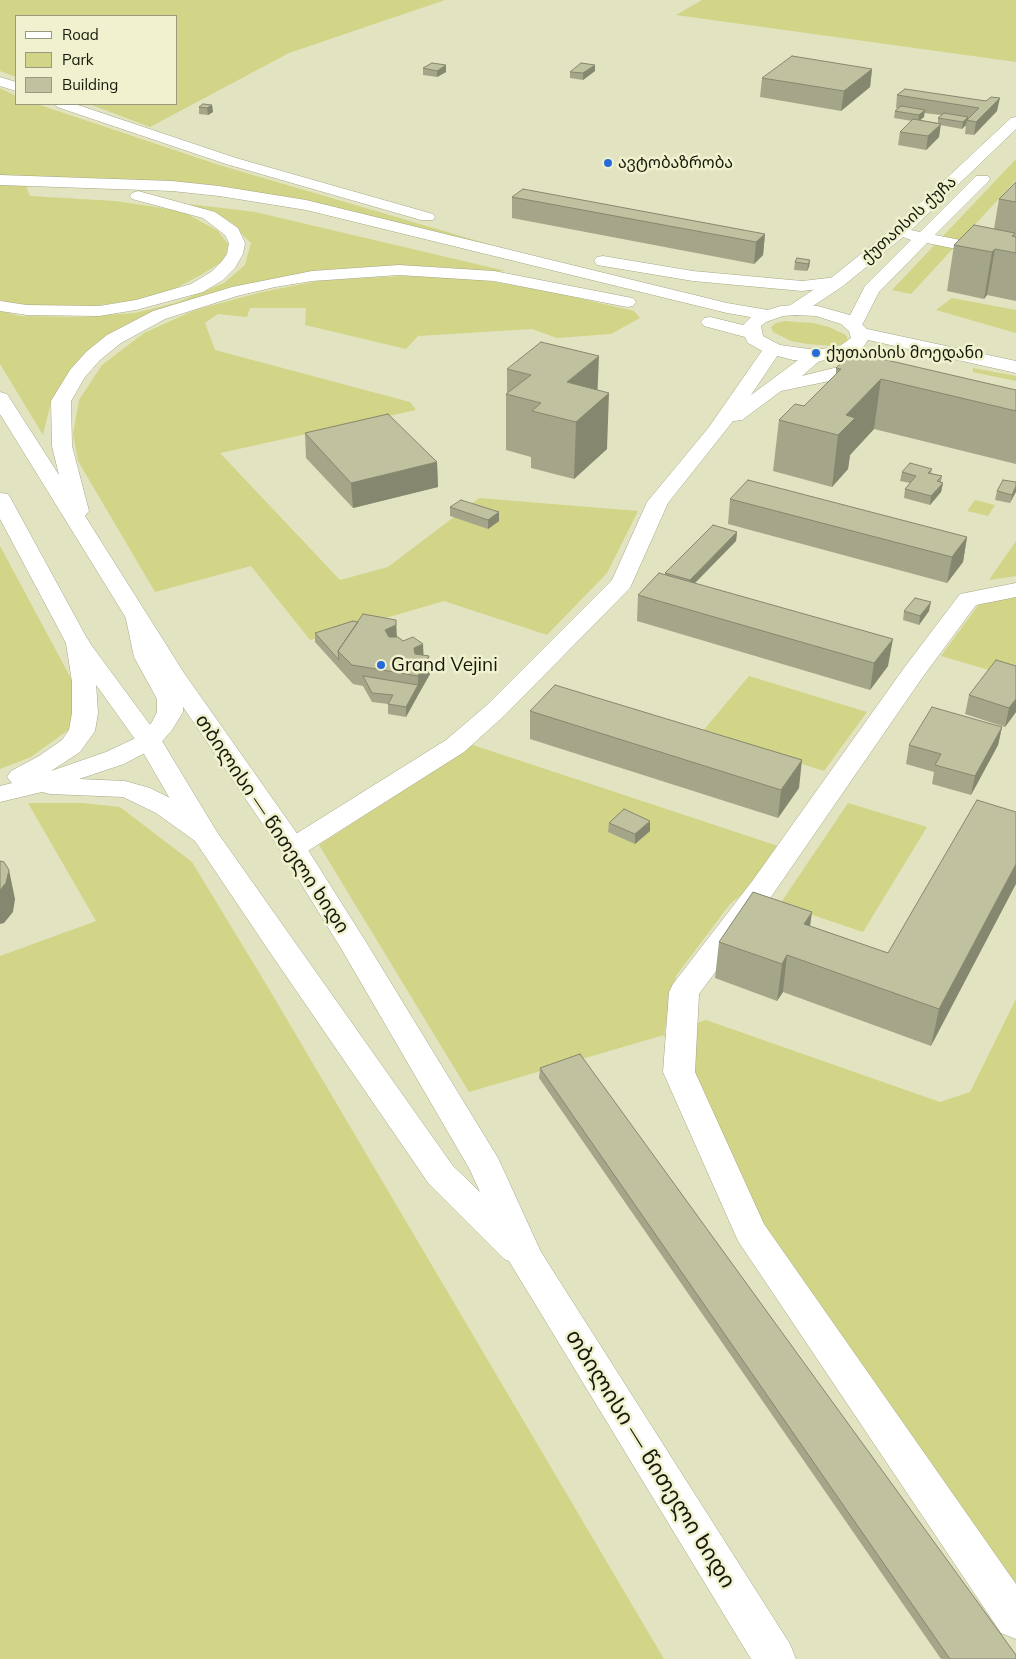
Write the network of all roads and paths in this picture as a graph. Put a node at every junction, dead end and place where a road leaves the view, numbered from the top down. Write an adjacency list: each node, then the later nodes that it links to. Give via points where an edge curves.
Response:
1 (0, 81): 2 (main road)
2 (15, 87)
3 (65, 105): 10 (main road, via 231,161)
4 (1016, 121): 12 (main road, ქუთაისის ქუჩა)
5 (996, 164): 13 (main road, ქუთაისის ქუჩა)
6 (0, 180): 7 (main road)
7 (23, 185): 8 (main road); 9 (main road); 19 (main road, via 172,186 219,190 306,205 727,308)
8 (0, 189)
9 (134, 194): 17 (main road, via 286,212 370,231); 18 (main road, via 209,215 222,224 232,232 237,242 229,264 198,288 136,305 99,311 27,310)
10 (440, 220)
11 (478, 231): 14 (main road)
12 (898, 233): 13 (main road); 16 (main road, ქუთაისის ქუჩა)
13 (923, 238): 15 (main road); 20 (main road, ქუთაისის ქუჩა, via 871,290)
14 (563, 255): 16 (main road, via 703,277 802,286); 19 (main road)
15 (1016, 256)
16 (838, 282): 19 (main road, ქუთაისის ქუჩა)
17 (644, 304)
18 (0, 306)
19 (781, 312): 20 (main road, via 829,314); 21 (main road, via 752,325)
20 (857, 329): 23 (main road, via 860,339 855,345); 25 (main road)
21 (752, 333): 22 (main road, via 755,339); 30 (main road, via 653,307 494,276 452,272 399,270 312,276 191,303 159,315 114,339 77,374 61,401 62,446)
22 (773, 349): 24 (main road); 28 (main road)
23 (835, 353): 24 (main road); 26 (main road, via 888,366)
24 (816, 356): 26 (main road)
25 (1016, 367)
26 (775, 387): 28 (main road)
27 (0, 398): 30 (main road, თბილისი — წითელი ხიდი)
28 (716, 431): 39 (main road, via 658,502 622,583 496,710 455,746)
29 (0, 500): 33 (main road, თბილისი — წითელი ხიდი)
30 (82, 530): 32 (main road, თბილისი — წითელი ხიდი)
31 (1016, 590): 41 (main road, via 968,599 763,887 684,992 679,1072 750,1231)
32 (138, 619): 34 (main road, via 146,657 170,699 170,712); 39 (main road, თბილისი — წითელი ხიდი, via 210,730)
33 (78, 643): 34 (main road, თბილისი — წითელი ხიდი); 36 (main road, via 84,682 82,731 70,746 48,762)
34 (149, 741): 35 (main road, via 115,758); 38 (main road, თბილისი — წითელი ხიდი)
35 (33, 786): 37 (main road); 38 (main road, via 125,789 166,807)
36 (0, 787)
37 (0, 794)
38 (205, 835): 40 (main road, თბილისი — წითელი ხიდი, via 441,1176)
39 (293, 848): 40 (main road, თბილისი — წითელი ხიდი, via 486,1167)
40 (526, 1259): 42 (main road, თბილისი — წითელი ხიდი)
41 (1016, 1619)
42 (774, 1659)

